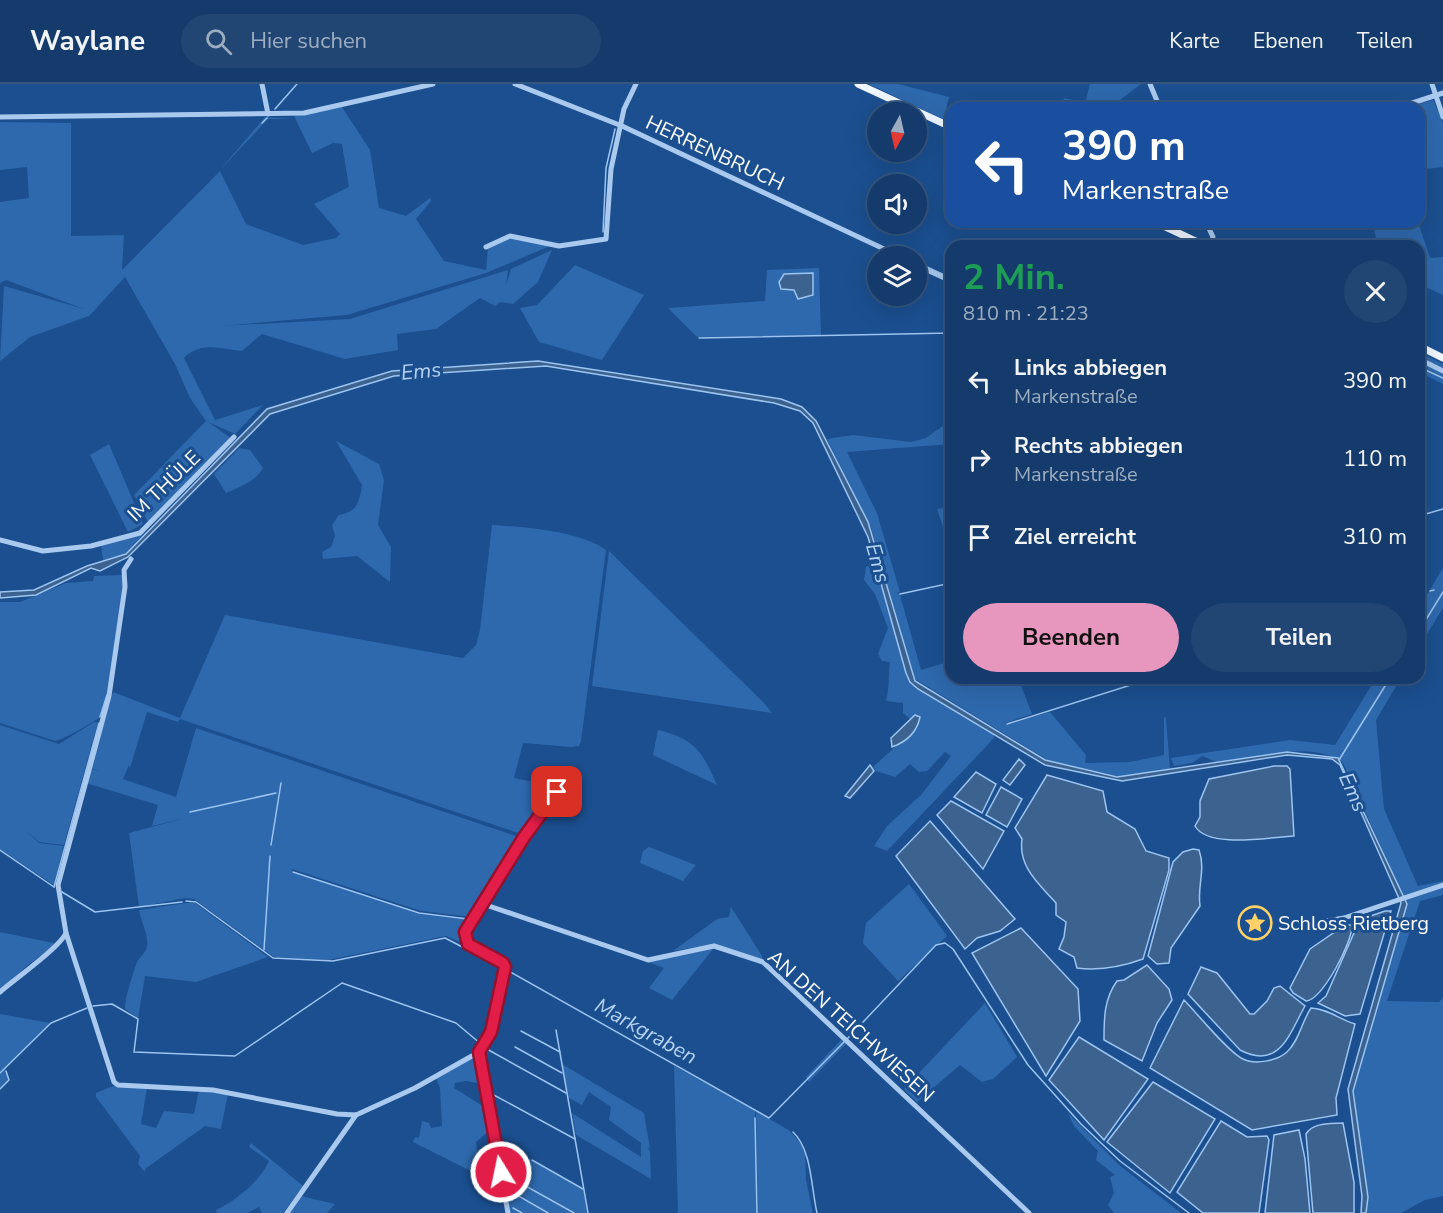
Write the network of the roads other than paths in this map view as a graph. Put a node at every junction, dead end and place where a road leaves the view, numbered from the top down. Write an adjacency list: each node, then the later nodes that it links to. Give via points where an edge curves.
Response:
1 (262, 84): 12 (street)
2 (433, 84): 12 (street, via 304,113)
3 (515, 84): 16 (street, HERRENBRUCH)
4 (636, 84): 16 (street, via 624,109)
5 (858, 84): 15 (main road)
6 (1150, 84): 10 (street)
7 (1432, 84): 9 (street)
8 (1443, 93): 9 (street)
9 (1436, 96): 11 (street); 14 (street)
10 (1158, 102)
11 (1416, 102)
12 (268, 114): 13 (street)
13 (0, 117)
14 (1443, 117)
15 (945, 124)
16 (622, 126): 19 (street, HERRENBRUCH); 20 (street, via 611,169 606,239 559,246 510,236)
17 (1168, 228): 18 (main road)
18 (1195, 240)
19 (877, 246)
20 (486, 247)
21 (927, 270): 22 (street)
22 (945, 278)
23 (1425, 349): 24 (main road)
24 (1443, 358)
25 (1425, 362): 26 (street)
26 (1443, 371)
27 (234, 437): 28 (street, IM THÜLE, via 140,533 92,546 43,551)
28 (0, 540)
29 (131, 559): 34 (street, via 123,570 125,587 109,696 59,877)
30 (557, 792): 32 (street)
31 (1443, 885): 33 (street, via 1344,918)
32 (483, 904): 38 (street, via 464,938 505,967 491,1032); 42 (street, AN DEN TEICHWIESEN, via 648,960 714,946 763,962)
33 (1308, 924)
34 (66, 933): 35 (street); 36 (street)
35 (61, 944): 36 (street); 37 (street)
36 (72, 946): 39 (street, via 116,1084 213,1089)
37 (0, 992)
38 (479, 1052): 39 (street); 41 (street)
39 (356, 1115): 40 (street)
40 (288, 1213)
41 (508, 1213)
42 (1029, 1213)

